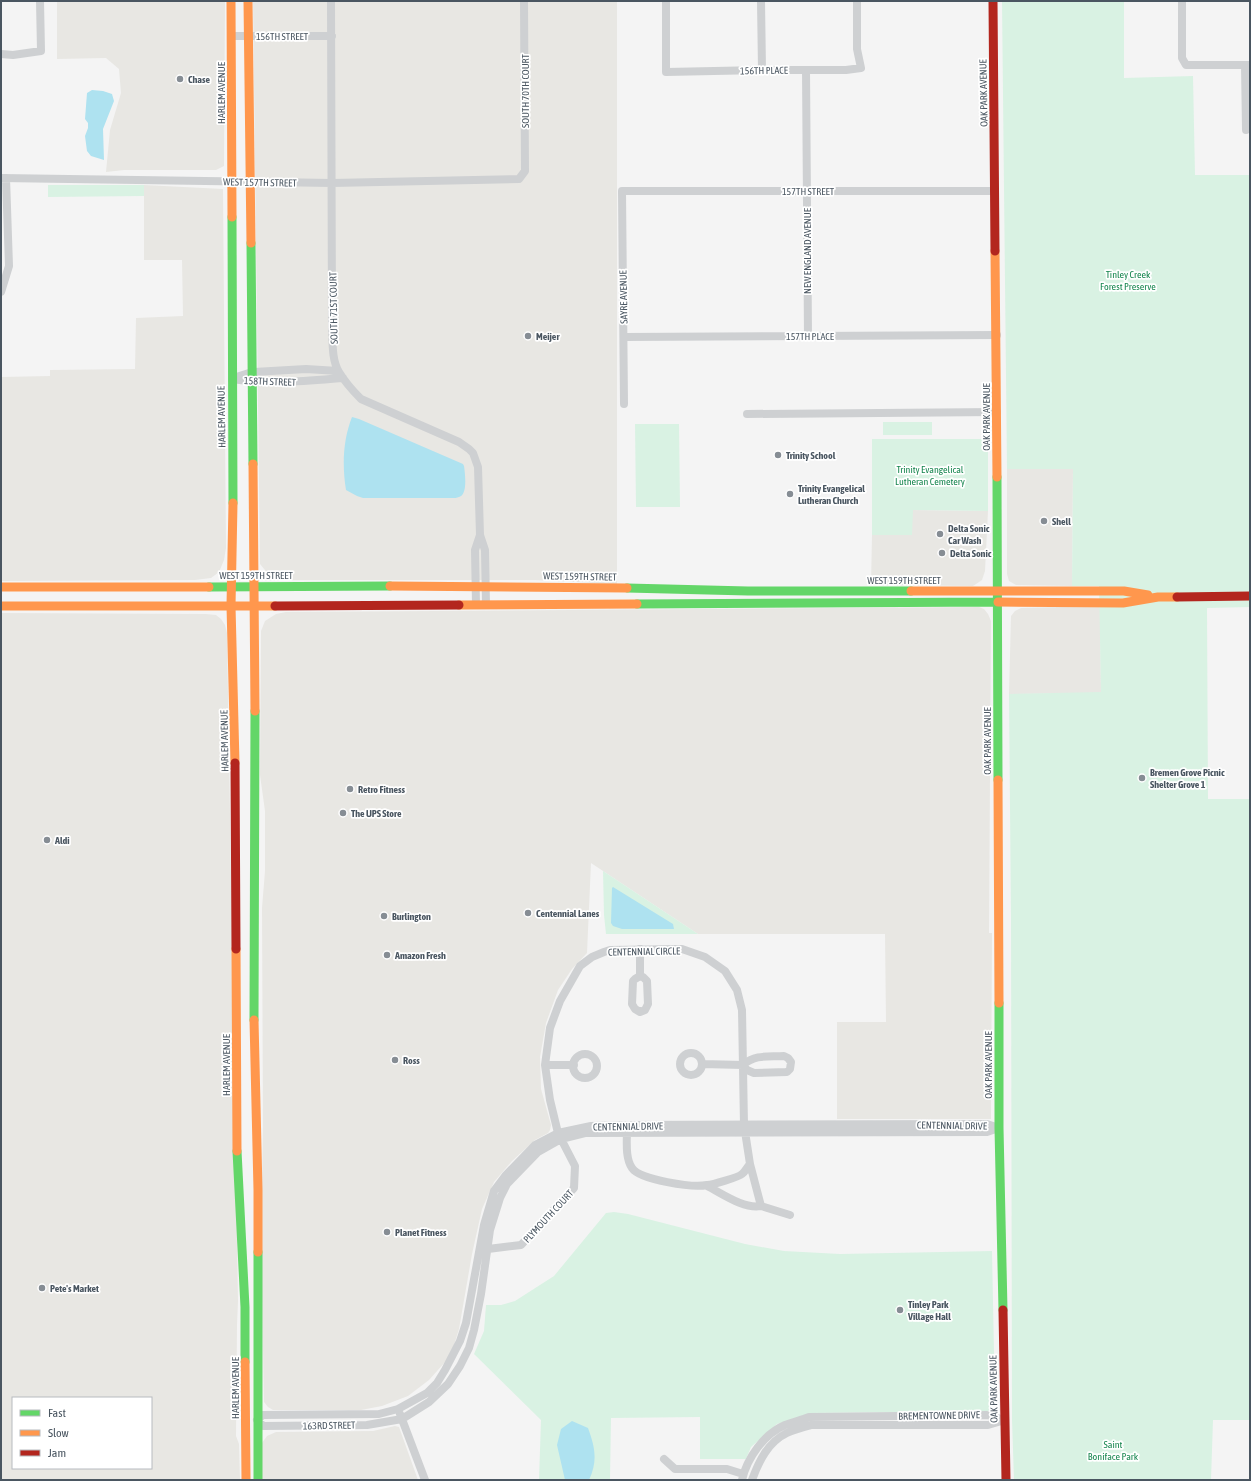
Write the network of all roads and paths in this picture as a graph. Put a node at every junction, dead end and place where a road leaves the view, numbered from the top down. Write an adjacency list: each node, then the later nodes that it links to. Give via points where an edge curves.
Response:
1 (40, 1): 14 (street, via 41,51)
2 (232, 1): 11 (main road, HARLEM AVENUE)
3 (248, 1): 12 (main road)
4 (331, 1): 13 (street, SOUTH 71ST COURT)
5 (524, 1): 20 (street, SOUTH 70TH COURT, via 525,171)
6 (666, 1): 16 (street, 156TH PLACE, via 666,72)
7 (761, 1): 16 (street)
8 (857, 1): 17 (street, 156TH PLACE, via 857,49 862,68)
9 (993, 1): 26 (main road, OAK PARK AVENUE)
10 (1182, 1): 15 (street, via 1182,58 1186,65)
11 (232, 36): 12 (street, 156TH STREET); 21 (main road, HARLEM AVENUE)
12 (248, 36): 13 (street, 156TH STREET); 22 (main road)
13 (332, 36): 23 (street, SOUTH 71ST COURT)
14 (1, 54)
15 (1248, 65): 18 (street)
16 (762, 70): 17 (street, 156TH PLACE)
17 (806, 70): 25 (street, NEW ENGLAND AVENUE)
18 (1246, 130)
19 (3, 178): 21 (street, WEST 157TH STREET); 27 (street, via 9,266)
20 (519, 179): 23 (street, WEST 157TH STREET)
21 (232, 181): 22 (street, WEST 157TH STREET); 34 (main road, HARLEM AVENUE)
22 (250, 182): 23 (street, WEST 157TH STREET); 32 (main road)
23 (332, 183): 31 (street, SOUTH 71ST COURT, via 332,325 334,356)
24 (622, 191): 25 (street, 157TH STREET); 30 (street, SAYRE AVENUE)
25 (807, 191): 26 (street, 157TH STREET); 29 (street, NEW ENGLAND AVENUE)
26 (995, 191): 28 (main road, OAK PARK AVENUE)
27 (1, 292)
28 (997, 335): 29 (street, 157TH PLACE); 37 (main road, OAK PARK AVENUE)
29 (808, 336): 30 (street, 157TH PLACE)
30 (624, 337): 36 (street, SAYRE AVENUE)
31 (338, 371): 32 (street, 158TH STREET, via 306,369); 33 (street, SOUTH 71ST COURT)
32 (252, 372): 34 (street, 158TH STREET); 35 (main road)
33 (343, 378): 35 (street, 158TH STREET, via 306,382); 39 (street, SOUTH 71ST COURT, via 361,399 469,448 476,458 478,467)
34 (232, 379): 35 (street, 158TH STREET); 40 (main road, HARLEM AVENUE)
35 (252, 382): 43 (main road)
36 (624, 404)
37 (997, 412): 38 (street); 45 (main road, OAK PARK AVENUE)
38 (747, 414)
39 (480, 535): 41 (street, SOUTH 71ST COURT, via 474,550); 42 (street, SOUTH 71ST COURT, via 485,550)
40 (232, 586): 43 (main road, WEST 159TH STREET); 44 (main road, WEST 159TH STREET); 52 (main road, HARLEM AVENUE)
41 (476, 586): 42 (main road, WEST 159TH STREET); 43 (main road, WEST 159TH STREET); 49 (street, SOUTH 71ST COURT)
42 (486, 586): 45 (main road, WEST 159TH STREET, via 756,591); 50 (street, SOUTH 71ST COURT)
43 (255, 587): 53 (main road)
44 (1, 588)
45 (998, 591): 47 (main road, WEST 159TH STREET, via 1124,591); 48 (main road, OAK PARK AVENUE)
46 (1250, 596): 47 (main road, WEST 159TH STREET)
47 (1158, 597): 48 (main road, WEST 159TH STREET, via 1123,603)
48 (998, 602): 50 (main road, WEST 159TH STREET); 60 (main road, OAK PARK AVENUE)
49 (476, 605): 50 (main road, WEST 159TH STREET); 53 (main road, WEST 159TH STREET)
50 (486, 605)
51 (1, 606): 52 (main road, WEST 159TH STREET)
52 (231, 606): 53 (main road, WEST 159TH STREET); 71 (main road, HARLEM AVENUE, via 236,870 237,1146 245,1307)
53 (255, 606): 72 (main road, via 254,1014 258,1190)
54 (640, 950): 55 (street); 57 (street, CENTENNIAL CIRCLE, via 610,950 592,957 580,966 560,1001 550,1028); 59 (street, CENTENNIAL CIRCLE, via 682,949 705,957 726,971 737,990 741,1004)
55 (640, 976)
56 (702, 1064): 59 (street)
57 (545, 1065): 58 (street); 63 (street, CENTENNIAL CIRCLE, via 550,1100)
58 (574, 1065)
59 (743, 1065): 59 (street, via 756,1057 784,1056 791,1062 787,1072 754,1073); 62 (street, CENTENNIAL CIRCLE)
60 (999, 1128): 62 (street, CENTENNIAL DRIVE, via 987,1132); 74 (main road, OAK PARK AVENUE)
61 (627, 1129): 62 (street, CENTENNIAL DRIVE); 63 (street, CENTENNIAL DRIVE, via 591,1126); 65 (street, via 628,1161 638,1174 685,1185)
62 (745, 1129): 64 (street, CENTENNIAL CIRCLE)
63 (560, 1136): 68 (street, CENTENNIAL DRIVE, via 538,1152 507,1184 490,1230); 68 (street, PLYMOUTH COURT, via 575,1166 574,1188 521,1245); 69 (street, CENTENNIAL DRIVE, via 535,1145 494,1191 484,1225 466,1323 458,1347 437,1383 427,1393)
64 (750, 1164): 65 (street, via 742,1175); 66 (street, CENTENNIAL CIRCLE)
65 (707, 1186): 66 (street, via 737,1202)
66 (761, 1206): 67 (street)
67 (790, 1215)
68 (488, 1249): 70 (street, CENTENNIAL DRIVE, via 476,1323 469,1348 460,1366 448,1384 429,1402)
69 (398, 1409): 70 (street); 72 (street, 163RD STREET, via 360,1415 263,1416)
70 (402, 1419): 72 (street, 163RD STREET, via 367,1425 263,1426); 79 (street)
71 (246, 1420): 72 (street, 163RD STREET); 77 (main road, HARLEM AVENUE)
72 (258, 1420): 78 (main road)
73 (832, 1420): 74 (street, BREMENTOWNE DRIVE, via 988,1425); 76 (street, BREMENTOWNE DRIVE, via 809,1417 784,1425 754,1452); 80 (street, BREMENTOWNE DRIVE, via 786,1433 772,1443 759,1461)
74 (1005, 1420): 81 (main road, OAK PARK AVENUE)
75 (664, 1459): 76 (street, via 675,1469 727,1469)
76 (742, 1477)
77 (246, 1480)
78 (258, 1480)
79 (425, 1480)
80 (752, 1480)
81 (1006, 1480)

